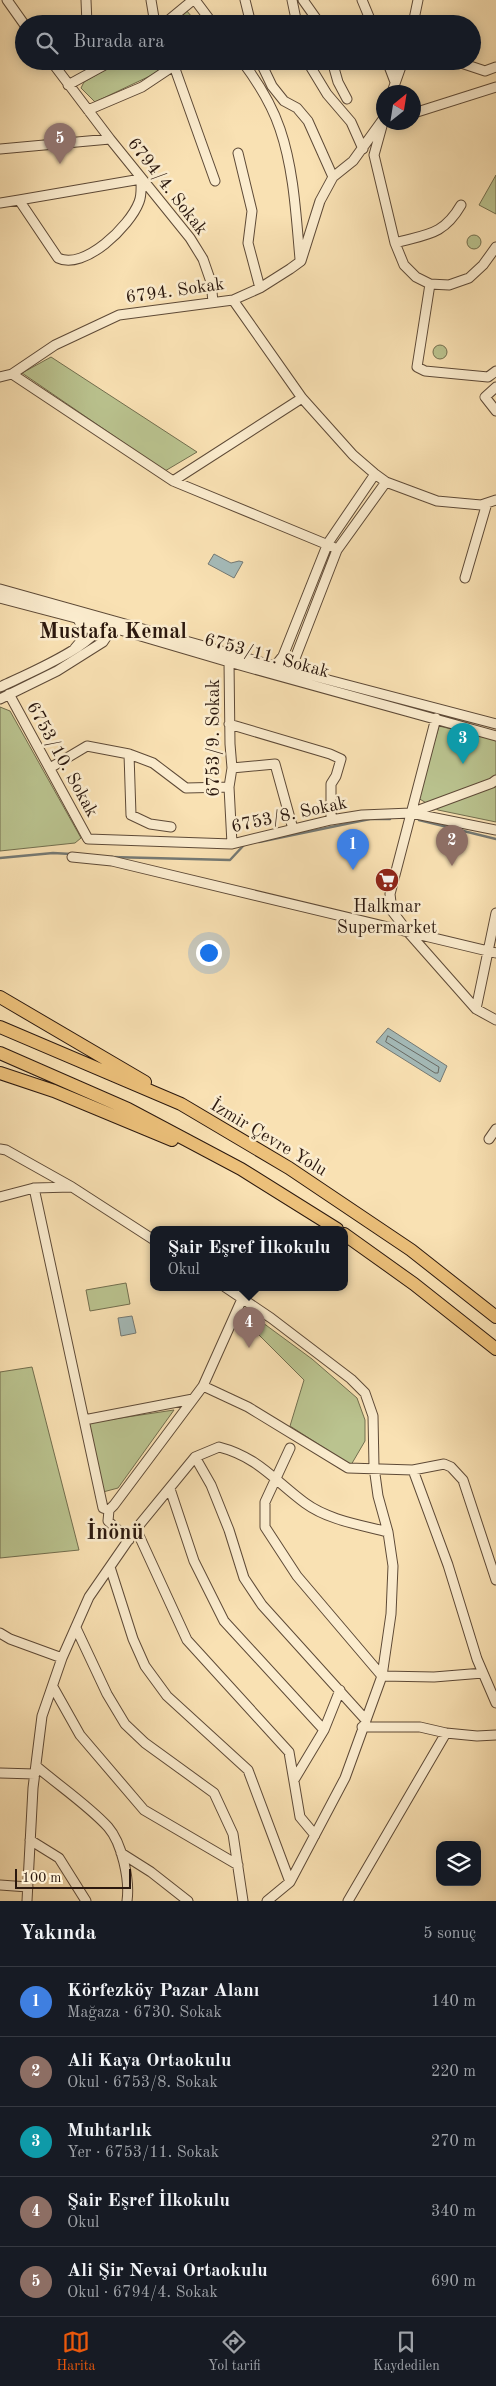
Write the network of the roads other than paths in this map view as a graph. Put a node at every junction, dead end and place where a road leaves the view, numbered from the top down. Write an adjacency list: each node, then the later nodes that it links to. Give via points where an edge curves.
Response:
1 (7, 0): 10 (street)
2 (86, 0): 11 (street)
3 (151, 0): 12 (street)
4 (194, 0): 13 (street); 14 (street)
5 (245, 0): 15 (street)
6 (292, 0): 16 (street)
7 (303, 0): 17 (street)
8 (362, 0): 18 (street)
9 (418, 0): 19 (street)
10 (18, 15)
11 (87, 15)
12 (154, 15)
13 (175, 15)
14 (206, 15)
15 (249, 15)
16 (295, 15)
17 (314, 15)
18 (368, 15)
19 (415, 15)
20 (481, 69): 21 (street)
21 (496, 69)
22 (57, 70): 33 (street)
23 (90, 70): 33 (street)
24 (168, 70): 37 (street, via 142,86)
25 (180, 70): 47 (street)
26 (248, 70): 53 (street, via 280,128 290,172)
27 (264, 70): 45 (street, via 278,94 308,121)
28 (311, 70): 43 (street, via 351,122)
29 (335, 70): 36 (street)
30 (390, 70): 32 (street)
31 (400, 70): 32 (street)
32 (395, 82): 34 (street)
33 (68, 85): 37 (street)
34 (394, 85)
35 (496, 87): 38 (street)
36 (347, 99)
37 (88, 110): 41 (street)
38 (421, 111)
39 (376, 130): 43 (street)
40 (381, 130): 51 (street, via 374,155)
41 (110, 139): 42 (street, 6794/4. Sokak); 46 (street, 6794/4. Sokak)
42 (0, 149)
43 (362, 149): 45 (street)
44 (238, 153): 55 (street, via 252,211 248,243)
45 (333, 177): 53 (street, via 320,201)
46 (141, 178): 48 (street); 48 (street, via 140,201 124,226 90,254 77,260 65,262 58,258); 57 (street, 6794/4. Sokak, via 190,238 203,260)
47 (215, 181)
48 (19, 200): 49 (street)
49 (0, 203)
50 (461, 204): 51 (street, via 445,227)
51 (395, 243): 54 (street, via 404,265 416,278)
52 (496, 247): 54 (street, via 469,278 449,285)
53 (301, 261): 55 (street, 6794. Sokak)
54 (430, 284): 58 (street, via 417,367 425,371 488,378)
55 (260, 288): 56 (street, 6794. Sokak)
56 (233, 300): 57 (street, 6794. Sokak); 62 (street)
57 (214, 302): 59 (street, 6794. Sokak, via 119,315 55,345)
58 (496, 371)
59 (12, 374): 60 (street, 6794. Sokak); 65 (street)
60 (0, 377)
61 (496, 388): 63 (street, via 485,397)
62 (302, 398): 64 (street); 65 (street)
63 (496, 411)
64 (375, 474): 66 (street); 69 (street)
65 (173, 481): 69 (street)
66 (386, 482): 67 (street, via 437,501 462,505); 70 (street)
67 (490, 504): 68 (street); 71 (street)
68 (496, 508)
69 (328, 544): 70 (street); 80 (street, via 283,656)
70 (337, 550): 81 (street, via 294,661)
71 (466, 578)
72 (0, 589): 75 (street, 6753/11. Sokak)
73 (0, 598): 74 (street, 6753/11. Sokak)
74 (76, 618): 75 (street, 6753/11. Sokak); 78 (street, via 84,629)
75 (106, 622): 76 (street, 6753/11. Sokak); 77 (street); 78 (street, via 95,635); 80 (street, 6753/11. Sokak)
76 (127, 632): 77 (street); 79 (street, 6753/11. Sokak)
77 (103, 642): 83 (street, via 57,671)
78 (74, 650): 82 (street)
79 (229, 662): 84 (street, 6753/11. Sokak); 86 (street, 6753/9. Sokak)
80 (275, 666): 81 (street, 6753/11. Sokak)
81 (296, 671): 85 (street, 6753/11. Sokak)
82 (0, 687)
83 (4, 697): 89 (street, 6753/10. Sokak)
84 (436, 718): 87 (street, 6753/11. Sokak); 93 (street)
85 (496, 723)
86 (229, 724): 90 (street, 6753/9. Sokak); 94 (street, via 341,759 331,784)
87 (496, 736)
88 (129, 754): 89 (street, via 87,746); 92 (street, via 153,763 186,788); 95 (street, via 131,815 150,824)
89 (50, 768): 98 (street, 6753/10. Sokak)
90 (232, 768): 92 (street, 6753/9. Sokak); 96 (street, via 274,764)
91 (496, 780): 93 (street)
92 (229, 787): 99 (street, 6753/9. Sokak)
93 (411, 813): 94 (street, 6753/8. Sokak); 97 (street, 6753/8. Sokak); 102 (street, via 390,894 392,911)
94 (331, 820): 96 (street, 6753/8. Sokak)
95 (171, 827)
96 (293, 828): 99 (street, 6753/8. Sokak)
97 (496, 830)
98 (88, 839): 99 (street, 6753/8. Sokak)
99 (232, 844)
100 (72, 857): 102 (street, via 112,861)
101 (496, 913): 103 (street)
102 (408, 932): 103 (street); 105 (street)
103 (493, 952): 105 (street)
104 (0, 997): 110 (highway)
105 (476, 1009): 106 (street)
106 (496, 1020)
107 (0, 1027): 110 (highway, İzmir Çevre Yolu)
108 (0, 1053): 114 (highway, via 128,1109)
109 (0, 1073): 114 (highway, via 54,1090)
110 (181, 1104): 123 (highway, İzmir Çevre Yolu, via 289,1168 403,1245)
111 (496, 1129): 112 (street)
112 (489, 1139)
113 (0, 1149): 115 (street)
114 (241, 1169): 118 (highway)
115 (72, 1187): 116 (street); 119 (street)
116 (34, 1188): 117 (street); 127 (street)
117 (0, 1197)
118 (332, 1226)
119 (150, 1237)
120 (348, 1237): 124 (highway)
121 (231, 1291): 122 (street)
122 (242, 1298): 125 (street); 130 (street, via 365,1392 373,1416)
123 (496, 1317)
124 (496, 1349)
125 (203, 1386): 126 (street); 130 (street, via 248,1407 348,1468)
126 (194, 1399): 127 (street); 134 (street)
127 (84, 1420): 134 (street, via 101,1503)
128 (290, 1448): 132 (street)
129 (195, 1457): 132 (street, via 219,1447 247,1457); 133 (street); 146 (street, via 211,1485 244,1578 262,1605)
130 (374, 1467): 131 (street); 136 (street)
131 (413, 1470): 139 (street, via 444,1464 463,1480); 143 (street)
132 (276, 1477): 136 (street, via 321,1513); 144 (street, via 264,1502 265,1526 297,1576)
133 (170, 1489): 135 (street); 149 (street, via 194,1561 224,1622)
134 (109, 1510): 137 (street, via 108,1521)
135 (136, 1529): 137 (street); 154 (street, via 187,1640 288,1752)
136 (388, 1532): 144 (street, via 393,1566 391,1614)
137 (129, 1540): 138 (street)
138 (110, 1567): 140 (street, via 89,1597); 159 (street, via 145,1666 167,1696 248,1770)
139 (496, 1580)
140 (76, 1628): 142 (street); 158 (street, via 125,1724 214,1793 233,1834)
141 (0, 1633): 142 (street, via 10,1640)
142 (62, 1658): 145 (street)
143 (483, 1673): 144 (street, via 434,1677); 147 (street)
144 (382, 1676): 148 (street)
145 (53, 1687): 152 (street, via 42,1716); 158 (street, via 80,1735 144,1810)
146 (340, 1690): 148 (street); 149 (street)
147 (496, 1703)
148 (364, 1723): 150 (street, via 420,1726); 155 (street, via 345,1778)
149 (324, 1730): 154 (street)
150 (446, 1733): 151 (street); 168 (street)
151 (496, 1735)
152 (36, 1770): 153 (street); 156 (street); 157 (street, via 109,1828)
153 (0, 1773)
154 (294, 1780): 155 (street, via 300,1817)
155 (316, 1835): 159 (street)
156 (30, 1840): 161 (street); 163 (street, via 59,1858)
157 (121, 1853): 164 (street, via 127,1876); 165 (street)
158 (238, 1865): 166 (street)
159 (290, 1882): 167 (street)
160 (0, 1885): 161 (street)
161 (28, 1887): 162 (street)
162 (27, 1901)
163 (86, 1901)
164 (127, 1901)
165 (188, 1901)
166 (243, 1901)
167 (267, 1901)
168 (348, 1901)

